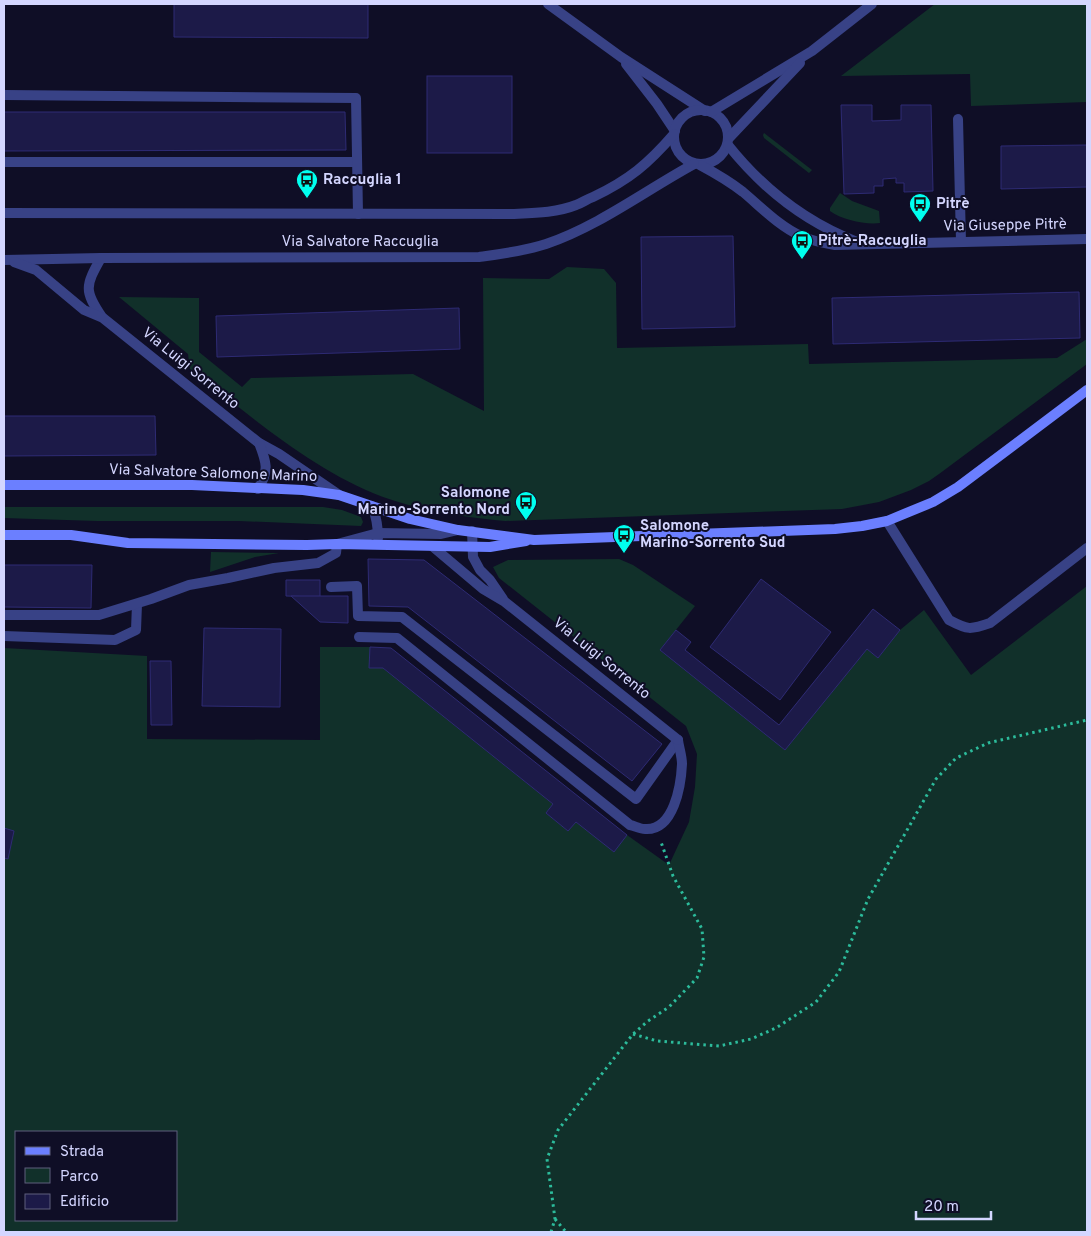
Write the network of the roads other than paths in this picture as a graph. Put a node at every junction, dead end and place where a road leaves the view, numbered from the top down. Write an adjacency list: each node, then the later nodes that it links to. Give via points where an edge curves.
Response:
1 (548, 4): 4 (street)
2 (872, 4): 3 (street)
3 (812, 51): 6 (street); 9 (street)
4 (621, 57): 6 (street); 8 (street)
5 (4, 94): 11 (street, via 356,98)
6 (708, 111): 8 (street, via 687,114); 9 (street, via 724,122)
7 (958, 119): 16 (street)
8 (675, 133): 12 (street, via 680,155); 14 (street, Via Salvatore Raccuglia, via 637,172 576,205 562,209 511,214)
9 (728, 141): 12 (street, via 725,152 714,162); 17 (street, via 755,176 794,208 820,226)
10 (4, 162): 11 (street)
11 (357, 162): 14 (street)
12 (697, 164): 17 (street, Via Giuseppe Pitrè, via 720,176 800,236 835,245); 18 (street, Via Salvatore Raccuglia, via 572,233 510,253 478,257)
13 (4, 213): 14 (street, Via Salvatore Raccuglia)
14 (358, 214)
15 (1087, 239): 16 (street, Via Giuseppe Pitrè)
16 (961, 242): 17 (street, Via Giuseppe Pitrè)
17 (863, 244)
18 (101, 258): 19 (street, Via Salvatore Raccuglia); 20 (street, via 92,274 89,292)
19 (6, 260): 20 (street, via 36,270 84,310)
20 (103, 318): 22 (street, Via Luigi Sorrento)
21 (1087, 390): 27 (street, Via Salvatore Salomone Marino, via 958,487 933,502)
22 (259, 443): 24 (street, via 266,472); 25 (street, Via Luigi Sorrento)
23 (4, 485): 24 (street, Via Salvatore Salomone Marino)
24 (258, 488): 25 (street, Via Salvatore Salomone Marino)
25 (338, 495): 26 (street, Via Salvatore Salomone Marino)
26 (372, 506): 28 (street, Via Salvatore Salomone Marino); 30 (street)
27 (887, 520): 32 (street, Via Salvatore Salomone Marino, via 835,529); 37 (street, via 949,620 965,628 990,623)
28 (458, 530): 29 (street, Via Salvatore Salomone Marino); 30 (street, via 441,534)
29 (472, 531): 32 (street, Via Salvatore Salomone Marino); 36 (street)
30 (378, 533): 33 (street); 34 (street)
31 (4, 535): 33 (street, Via Salvatore Salomone Marino, via 71,535 128,543)
32 (534, 540): 36 (street, Via Salvatore Salomone Marino)
33 (337, 544): 34 (street, Via Salvatore Salomone Marino); 40 (street, via 336,553 318,563 189,585)
34 (378, 544): 35 (street, Via Salvatore Salomone Marino)
35 (432, 546): 36 (street, Via Salvatore Salomone Marino); 39 (street, via 482,589)
36 (473, 547): 39 (street, via 473,557 480,570)
37 (1087, 548)
38 (331, 587): 44 (street, via 358,586 358,616 402,617 636,799)
39 (505, 602): 44 (street, Via Luigi Sorrento)
40 (137, 604): 41 (street, via 98,615); 42 (street, via 136,630 115,640)
41 (4, 615)
42 (4, 636)
43 (359, 637): 44 (street, via 397,638 630,824 646,830 667,820 672,811 679,790 682,762)
44 (678, 740)

